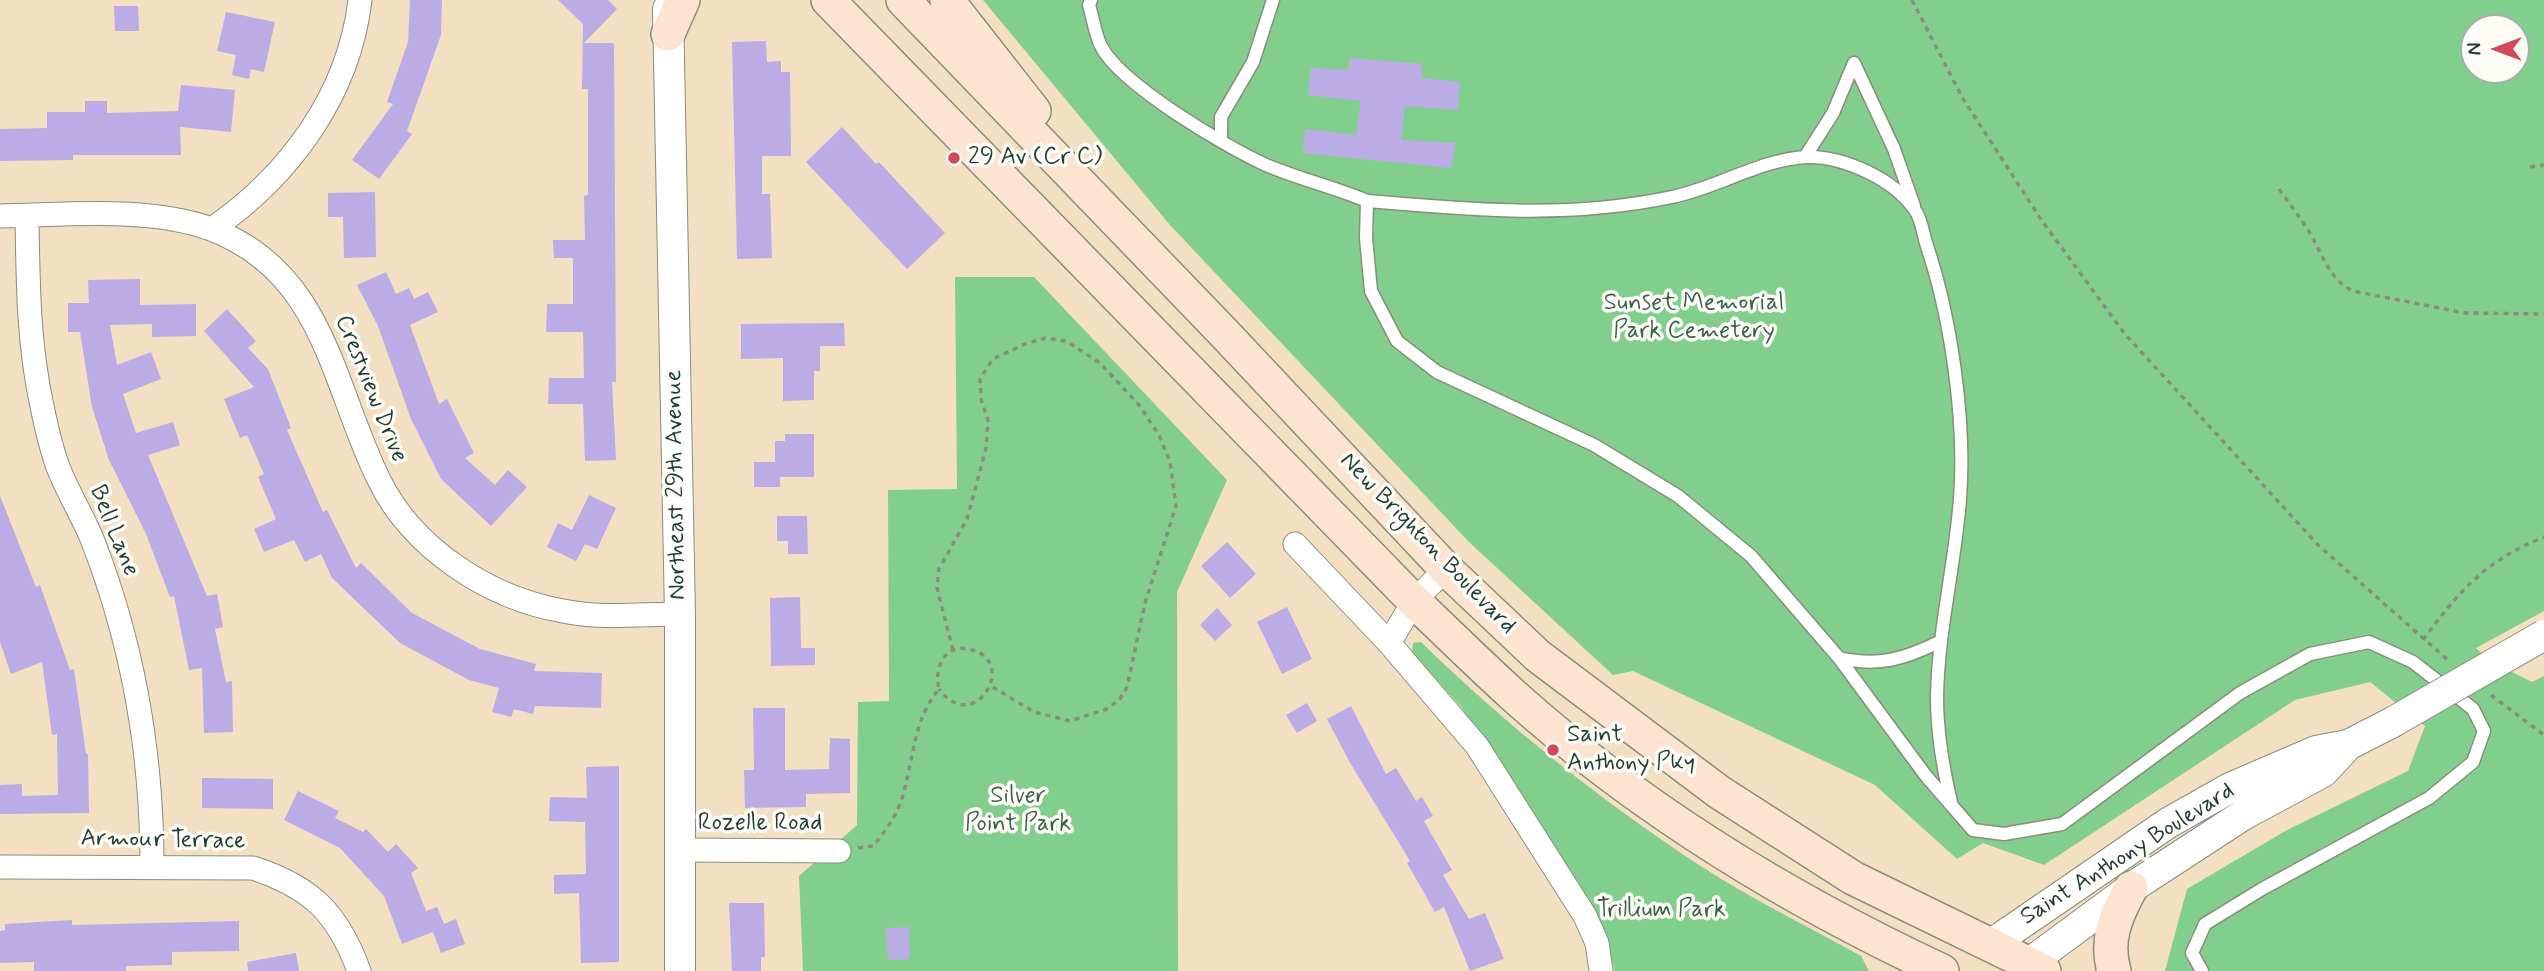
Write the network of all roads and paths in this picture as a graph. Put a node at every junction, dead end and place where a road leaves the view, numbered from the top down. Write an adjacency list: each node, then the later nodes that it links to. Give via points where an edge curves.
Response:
1 (360, 0): 21 (street, via 345,65 325,107 275,178 246,206)
2 (668, 0): 10 (street, Northeast 29th Avenue)
3 (683, 0): 10 (main road)
4 (903, 0): 17 (main road, New Brighton Boulevard)
5 (947, 0): 17 (main road)
6 (1091, 0): 11 (lane, via 1102,47 1140,89)
7 (1273, 0): 11 (lane, via 1253,62 1221,117)
8 (1912, 0): 29 (path, via 1962,97 2040,218 2124,333 2318,545)
9 (828, 1): 26 (main road, New Brighton Boulevard)
10 (668, 34): 27 (street, Northeast 29th Avenue)
11 (1221, 140): 16 (lane, via 1266,164)
12 (1805, 157): 16 (lane, via 1676,197 1600,211 1512,212); 18 (lane, via 1841,159 1881,180); 18 (lane, via 1833,113 1854,63 1894,149)
13 (2544, 165): 14 (path)
14 (2530, 167)
15 (2279, 189): 22 (path, via 2332,274 2353,291 2465,313)
16 (1367, 201): 33 (lane, via 1371,291 1397,341 1437,372 1594,446 1678,496 1751,556)
17 (1105, 209): 25 (main road, New Brighton Boulevard)
18 (1915, 210): 30 (lane, via 1938,281 1956,383 1960,495)
19 (0, 216): 20 (street, Crestview Drive)
20 (27, 216): 21 (street, Crestview Drive, via 134,216); 43 (street, Bell Lane, via 31,347 42,406 58,466 93,542 121,624 143,722 152,797)
21 (212, 229): 27 (street, Crestview Drive, via 257,254 289,283 308,310 380,483 407,521 441,555 520,601 565,612)
22 (2544, 314)
23 (2544, 537): 29 (path, via 2490,564 2457,594)
24 (1295, 544): 31 (street)
25 (1446, 569): 26 (street); 46 (main road, New Brighton Boulevard, via 1538,656 1719,792 1853,878)
26 (1414, 601): 31 (street); 51 (main road, New Brighton Boulevard, via 1515,697 1646,798 1829,914)
27 (680, 614): 41 (street, Northeast 29th Avenue)
28 (2544, 635): 39 (street, Saint Anthony Boulevard, bridge)
29 (2422, 640): 34 (path)
30 (1941, 641): 33 (lane, via 1910,656 1865,664); 40 (lane, via 1937,699 1941,760)
31 (1389, 643): 50 (street, via 1477,746 1585,916 1597,943)
32 (953, 650): 35 (path, via 981,653 992,671); 35 (path, via 937,588 939,569 967,519 984,459 988,420 980,379 993,359 1024,344 1046,338 1066,341 1100,363 1139,405 1159,435 1170,462 1175,506 1120,699 1107,709 1070,721 1034,712); 36 (path, via 938,666)
33 (1839, 657): 40 (lane)
34 (2455, 666)
35 (991, 687): 36 (path, via 974,703 965,704 945,698)
36 (939, 689): 42 (path, via 916,731 903,798 886,831 873,846)
37 (2486, 691): 38 (path)
38 (2544, 735)
39 (2348, 746): 45 (street, Saint Anthony Boulevard, via 2323,772 2243,815); 46 (street, Saint Anthony Boulevard, via 2316,751 2230,788 2168,823)
40 (1952, 806): 54 (lane, via 1973,830 2004,834 2062,824 2240,694 2310,654 2369,642 2413,662 2473,709 2484,731 2473,762 2429,798 2206,924 2192,953)
41 (680, 850): 42 (street, Rozelle Road); 49 (street, Northeast 29th Avenue)
42 (839, 851)
43 (152, 866): 44 (street, Armour Terrace); 48 (street, Armour Terrace, via 253,867 282,877 310,894 333,917)
44 (0, 867)
45 (2131, 888): 47 (street, Saint Anthony Boulevard); 53 (main road, via 2112,929 2110,955)
46 (1990, 945): 47 (main road, New Brighton Boulevard); 52 (main road, Saint Anthony Boulevard)
47 (2029, 969)
48 (359, 971)
49 (680, 971)
50 (1601, 971)
51 (1942, 971)
52 (1958, 971)
53 (2115, 971)
54 (2202, 971)

